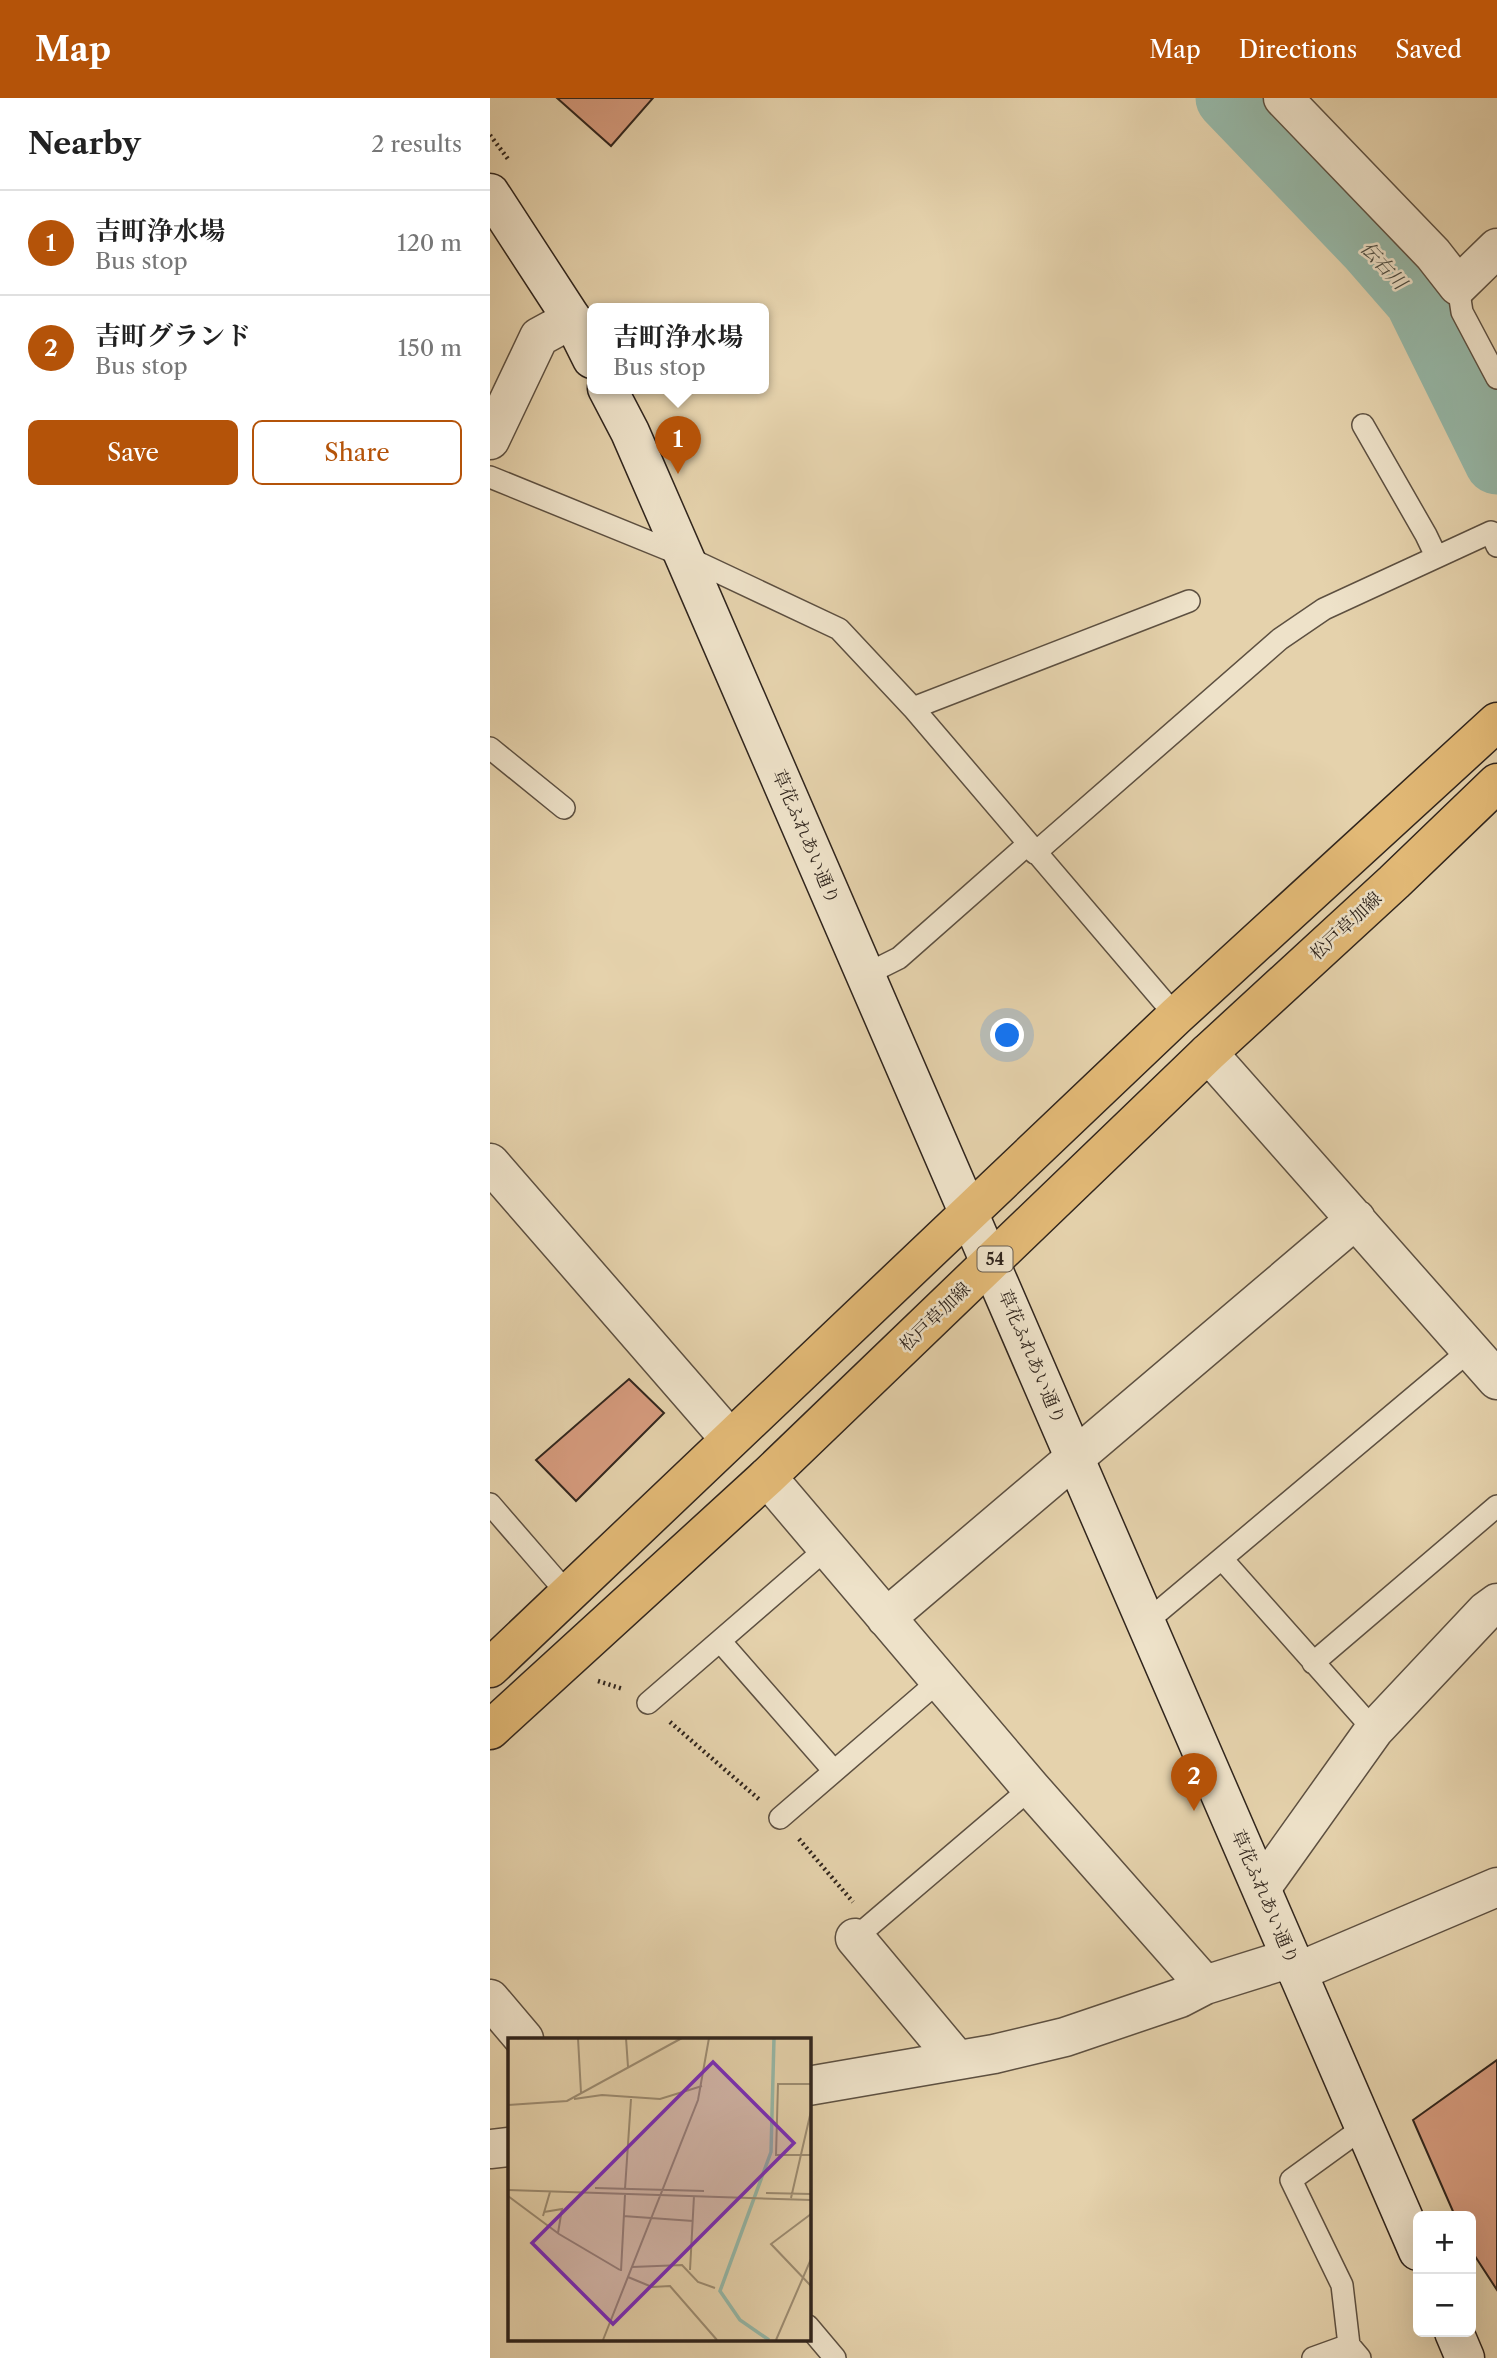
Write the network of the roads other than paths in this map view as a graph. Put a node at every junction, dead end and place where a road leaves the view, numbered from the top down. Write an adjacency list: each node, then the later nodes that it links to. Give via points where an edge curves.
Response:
1 (1283, 98): 4 (street, via 1433,254)
2 (490, 193): 5 (street)
3 (1497, 248): 4 (street)
4 (1458, 286): 7 (lane, via 1462,312)
5 (572, 319): 6 (street); 10 (street, via 539,337)
6 (587, 349)
7 (1497, 378)
8 (610, 394): 13 (street, 草花ふれあい通り)
9 (1363, 425): 14 (lane)
10 (490, 440)
11 (490, 477): 13 (lane)
12 (1497, 546): 14 (lane, via 1490,532)
13 (684, 556): 16 (lane, via 839,629); 22 (street, 草花ふれあい通り)
14 (1436, 556): 21 (lane, via 1324,610 1280,639)
15 (1189, 601): 16 (lane)
16 (913, 708): 21 (lane)
17 (1497, 722): 23 (main road)
18 (490, 748): 20 (lane)
19 (1497, 783): 24 (main road, 松戸草加線 / 54)
20 (564, 808)
21 (1031, 849): 22 (lane, via 899,958); 23 (lane)
22 (865, 975): 26 (street, 草花ふれあい通り)
23 (1176, 1016): 26 (main road)
24 (1208, 1053): 27 (street); 28 (main road, 松戸草加線 / 54)
25 (496, 1181): 31 (street)
26 (968, 1216): 28 (street, 草花ふれあい通り); 31 (main road)
27 (1356, 1219): 29 (street); 32 (street)
28 (991, 1263): 32 (street, 草花ふれあい通り); 33 (main road, 松戸草加線 / 54)
29 (1471, 1349): 30 (street); 37 (lane)
30 (1497, 1380)
31 (730, 1439): 38 (main road)
32 (1075, 1457): 40 (street); 41 (street, 草花ふれあい通り)
33 (767, 1477): 36 (street); 47 (main road, 松戸草加線 / 54)
34 (490, 1503): 38 (lane)
35 (1497, 1506): 43 (lane)
36 (827, 1548): 40 (street); 42 (lane)
37 (1222, 1559): 41 (lane); 43 (lane)
38 (568, 1594): 44 (main road)
39 (1497, 1603): 48 (street)
40 (886, 1618): 45 (street)
41 (1145, 1623): 52 (street, 草花ふれあい通り)
42 (720, 1640): 46 (lane); 49 (lane)
43 (1313, 1663): 48 (lane)
44 (490, 1668)
45 (940, 1680): 49 (lane); 50 (street)
46 (648, 1703)
47 (490, 1730)
48 (1374, 1730): 52 (street)
49 (834, 1771): 51 (lane)
50 (1031, 1788): 54 (lane); 56 (street)
51 (780, 1818)
52 (1262, 1887): 55 (street, 草花ふれあい通り)
53 (1497, 1887): 55 (street)
54 (863, 1931): 59 (street)
55 (1294, 1965): 56 (street); 61 (street, 草花ふれあい通り)
56 (1205, 1985): 59 (street, via 1065,2038)
57 (490, 1999): 58 (street)
58 (522, 2038)
59 (957, 2060): 60 (street)
60 (810, 2086)
61 (1364, 2127): 64 (street, 草花ふれあい通り); 67 (lane, via 1291,2180 1342,2285)
62 (508, 2147): 63 (street)
63 (490, 2149)
64 (1413, 2240)
65 (810, 2328): 68 (lane)
66 (1456, 2337): 70 (street)
67 (1354, 2351): 69 (lane)
68 (835, 2358)
69 (1312, 2358)
70 (1465, 2358)

